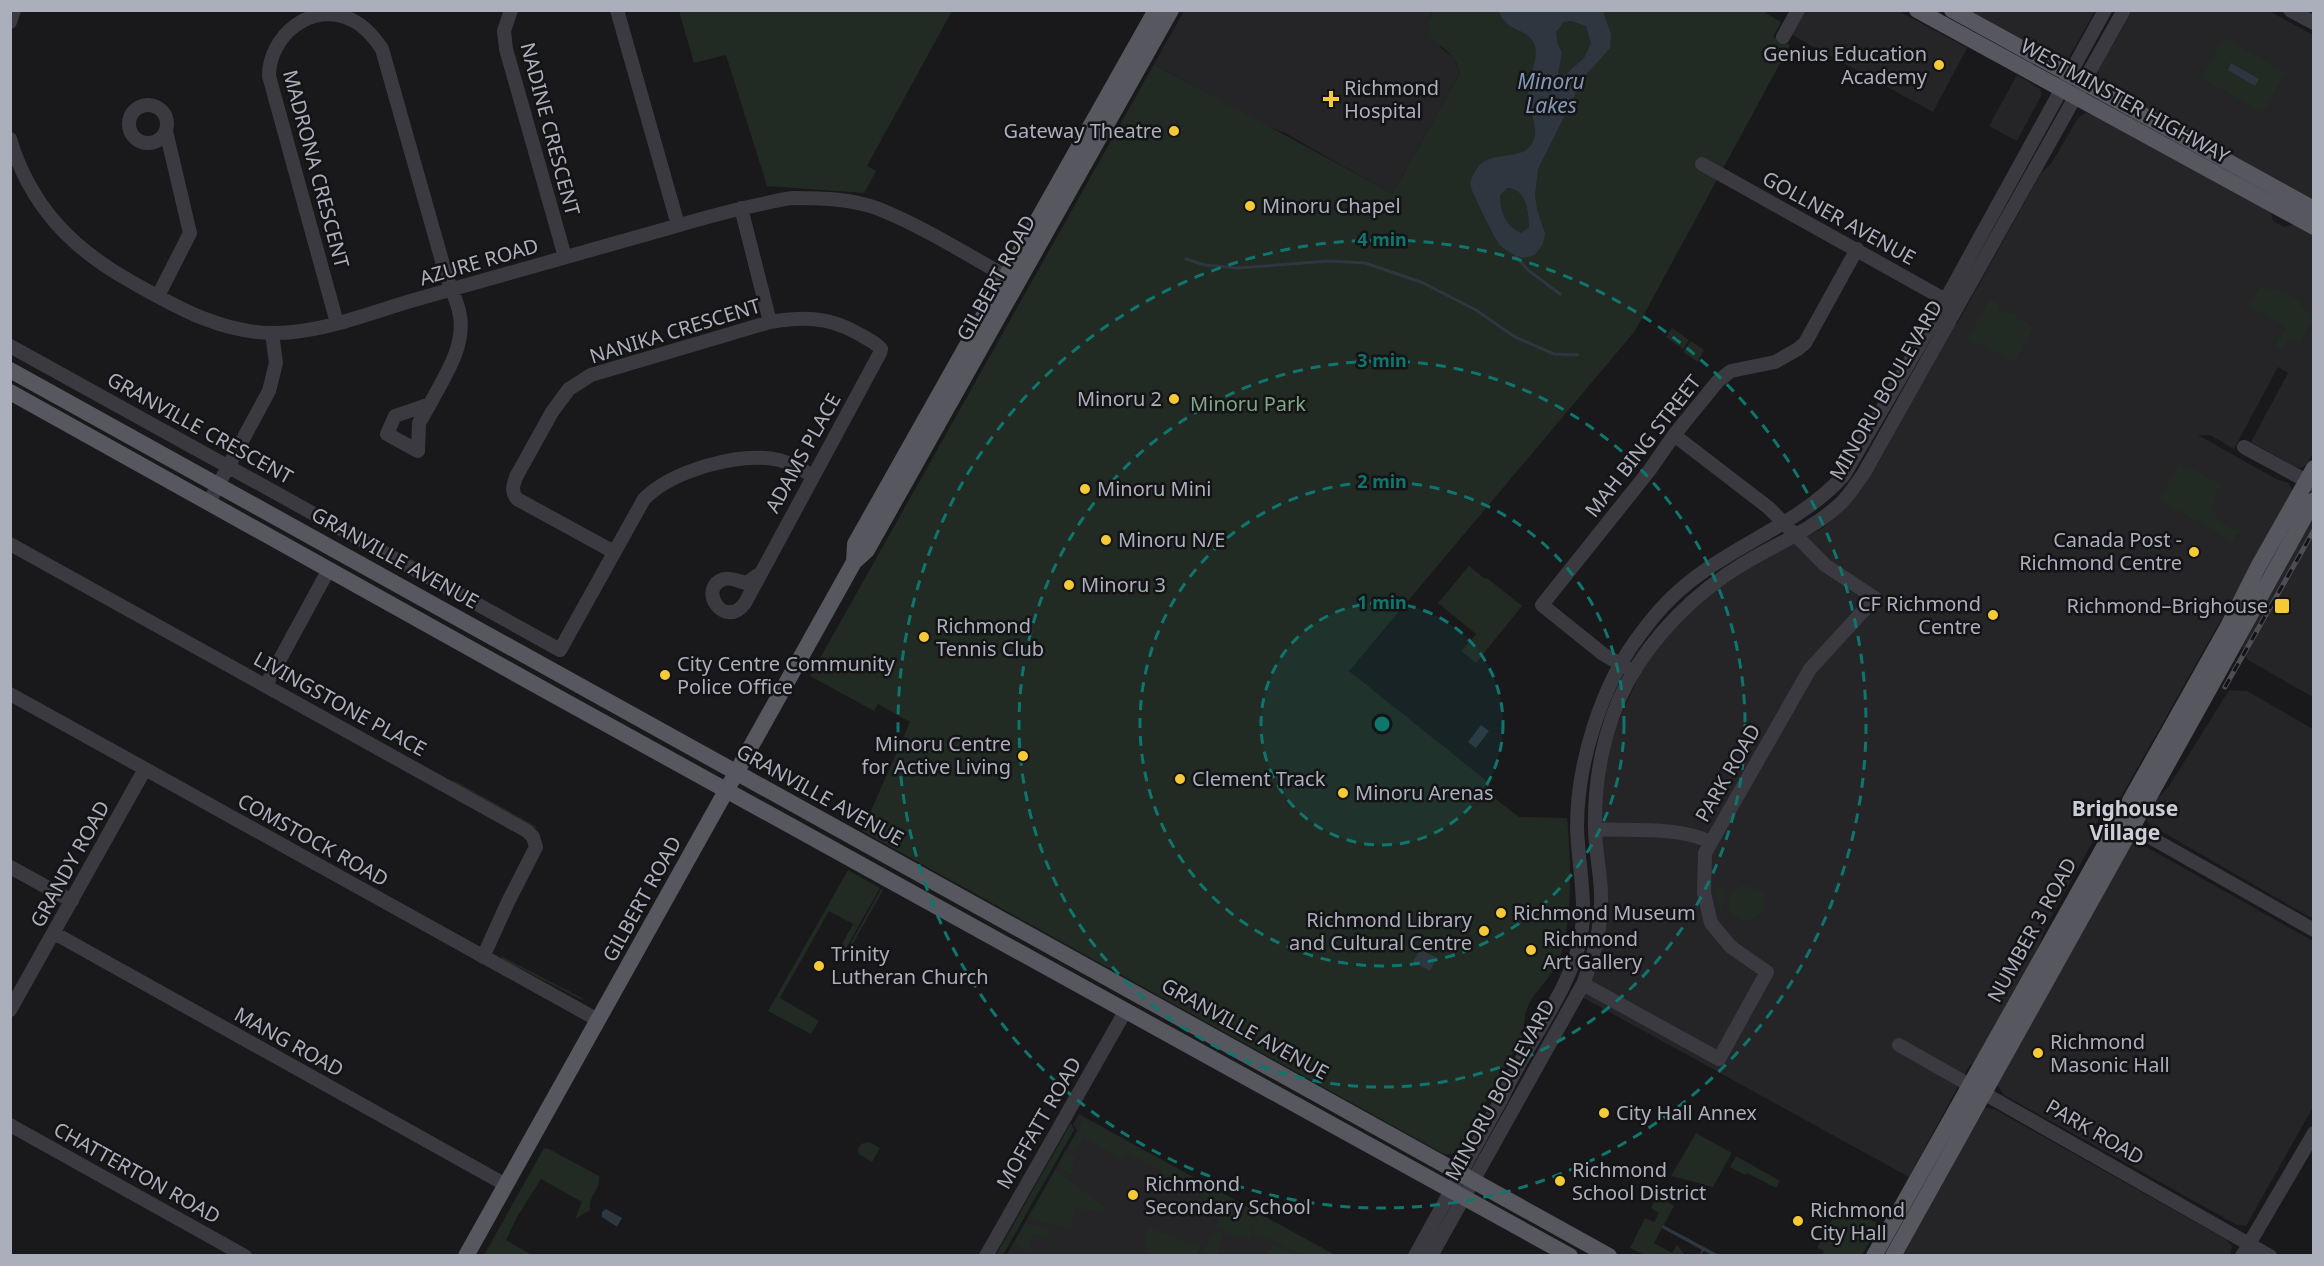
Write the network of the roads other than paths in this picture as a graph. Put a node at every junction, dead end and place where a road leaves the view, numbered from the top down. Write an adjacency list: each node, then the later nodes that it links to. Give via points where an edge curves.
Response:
1 (14, 10): 12 (street)
2 (511, 10): 24 (street, NADINE CRESCENT, via 504,31 506,50)
3 (617, 10): 21 (street)
4 (1156, 10): 25 (main road, GILBERT ROAD)
5 (1171, 10): 25 (main road, GILBERT ROAD)
6 (1798, 10): 14 (street)
7 (1917, 10): 15 (main road, WESTMINSTER HIGHWAY)
8 (1952, 10): 15 (main road, WESTMINSTER HIGHWAY)
9 (2105, 10): 15 (street, MINORU BOULEVARD)
10 (2124, 10): 15 (street, MINORU BOULEVARD)
11 (2290, 10): 13 (street)
12 (10, 22)
13 (2313, 23)
14 (1783, 37)
15 (2072, 86): 20 (main road, WESTMINSTER HIGHWAY); 22 (main road, WESTMINSTER HIGHWAY); 28 (street, MINORU BOULEVARD)
16 (166, 132): 27 (street, via 190,233)
17 (10, 139): 27 (street, AZURE ROAD, via 33,191 65,234 99,263)
18 (1702, 164): 23 (street, GOLLNER AVENUE)
19 (741, 208): 21 (street, AZURE ROAD); 25 (street, AZURE ROAD, via 792,198 865,205 921,229); 29 (street)
20 (2313, 209)
21 (678, 225): 24 (street, AZURE ROAD)
22 (2313, 227)
23 (1857, 249): 28 (street, GOLLNER AVENUE); 37 (street, MAH BING STREET, via 1805,343 1775,362 1731,371 1718,381)
24 (565, 257): 26 (street, AZURE ROAD)
25 (1012, 279): 56 (main road, GILBERT ROAD, via 867,550 854,562)
26 (451, 290): 30 (street, AZURE ROAD); 30 (street, MADRONA CRESCENT, via 381,49 374,37 352,20 333,14 311,17 295,25 280,40 269,75); 36 (street, MADRONA CRESCENT, via 460,315 459,341)
27 (158, 296): 31 (street, AZURE ROAD, via 209,321)
28 (1952, 303): 45 (street, MINORU BOULEVARD, via 1844,475 1810,508); 46 (street, MINORU BOULEVARD, via 1864,473 1841,503)
29 (770, 322): 33 (street, NANIKA CRESCENT, via 795,318 826,320 848,328); 48 (street, NANIKA CRESCENT, via 591,375 569,388 552,412 516,477 513,494)
30 (337, 323): 31 (street, AZURE ROAD)
31 (272, 333): 39 (street, via 276,363 269,391)
32 (10, 346): 39 (street, GRANVILLE CRESCENT)
33 (881, 349): 40 (street, ADAMS PLACE)
34 (10, 370): 42 (main road, GRANVILLE AVENUE)
35 (10, 392): 44 (main road, GRANVILLE AVENUE)
36 (430, 404)
37 (1674, 435): 45 (street); 51 (street, MAH BING STREET, via 1542,605)
38 (2244, 447): 41 (street)
39 (228, 465): 42 (street); 48 (street, GRANVILLE CRESCENT, via 560,650)
40 (813, 476): 48 (street, via 780,460 762,458 726,461 679,476 656,487 644,499); 50 (street, ADAMS PLACE)
41 (2311, 478): 58 (main road, NUMBER 3 ROAD, via 2226,630)
42 (218, 485): 44 (street); 56 (main road, GRANVILLE AVENUE)
43 (2313, 500): 58 (main road, NUMBER 3 ROAD)
44 (209, 502): 49 (main road, GRANVILLE AVENUE)
45 (1784, 523): 46 (street); 51 (street, MINORU BOULEVARD, via 1684,586 1639,635)
46 (1796, 536): 52 (street, MINORU BOULEVARD, via 1743,564 1701,594 1670,624); 60 (street, PARK ROAD, via 1825,566 1875,598 1810,669)
47 (10, 544): 53 (street, LIVINGSTONE PLACE)
48 (614, 552)
49 (329, 569): 53 (street); 57 (main road, GRANVILLE AVENUE)
50 (758, 575)
51 (1620, 664): 52 (street, MAH BING STREET); 75 (street, MINORU BOULEVARD, via 1605,694 1586,759 1577,828 1581,935 1571,971 1511,1076)
52 (1634, 672): 59 (street, MINORU BOULEVARD, via 1607,736 1596,787)
53 (266, 685): 65 (street, LIVINGSTONE PLACE, via 533,837 536,847)
54 (10, 694): 55 (street, COMSTOCK ROAD)
55 (145, 769): 62 (street, GRANDY ROAD); 65 (street, COMSTOCK ROAD)
56 (737, 773): 57 (main road, GILBERT ROAD); 75 (main road, GRANVILLE AVENUE)
57 (727, 790): 68 (main road, GRANVILLE AVENUE); 69 (main road, GILBERT ROAD)
58 (2126, 823): 63 (street); 71 (main road, NUMBER 3 ROAD); 72 (main road, NUMBER 3 ROAD)
59 (1595, 829): 60 (street, via 1677,832); 66 (street, MINORU BOULEVARD, via 1601,896 1599,927)
60 (1711, 842): 66 (street, PARK ROAD, via 1705,853 1703,880 1711,923 1731,947 1767,972 1719,1059)
61 (10, 867): 62 (street)
62 (72, 901): 64 (street, GRANDY ROAD)
63 (2313, 930)
64 (54, 933): 67 (street, GRANDY ROAD); 76 (street, MANG ROAD)
65 (483, 957): 69 (street, COMSTOCK ROAD)
66 (1582, 984): 75 (street, MINORU BOULEVARD)
67 (10, 1010)
68 (1126, 1010): 77 (main road, GRANVILLE AVENUE); 81 (street, MOFFATT ROAD)
69 (598, 1020): 76 (main road, GILBERT ROAD)
70 (1899, 1045): 71 (street, PARK ROAD)
71 (1969, 1084): 72 (street, PARK ROAD); 86 (main road, NUMBER 3 ROAD)
72 (1985, 1092): 78 (street, PARK ROAD); 87 (main road, NUMBER 3 ROAD)
73 (10, 1125): 79 (street, CHATTERTON ROAD)
74 (2313, 1133): 78 (street)
75 (1466, 1177): 77 (street, MINORU BOULEVARD); 85 (main road, GRANVILLE AVENUE)
76 (506, 1185): 80 (main road, GILBERT ROAD)
77 (1457, 1193): 82 (street, MINORU BOULEVARD); 83 (street, MINORU BOULEVARD); 84 (main road, GRANVILLE AVENUE)
78 (2246, 1249): 88 (street, PARK ROAD)
79 (245, 1256)
80 (466, 1256)
81 (986, 1256)
82 (1414, 1256)
83 (1431, 1256)
84 (1570, 1256)
85 (1609, 1256)
86 (1874, 1256)
87 (1893, 1256)
88 (2270, 1256)

